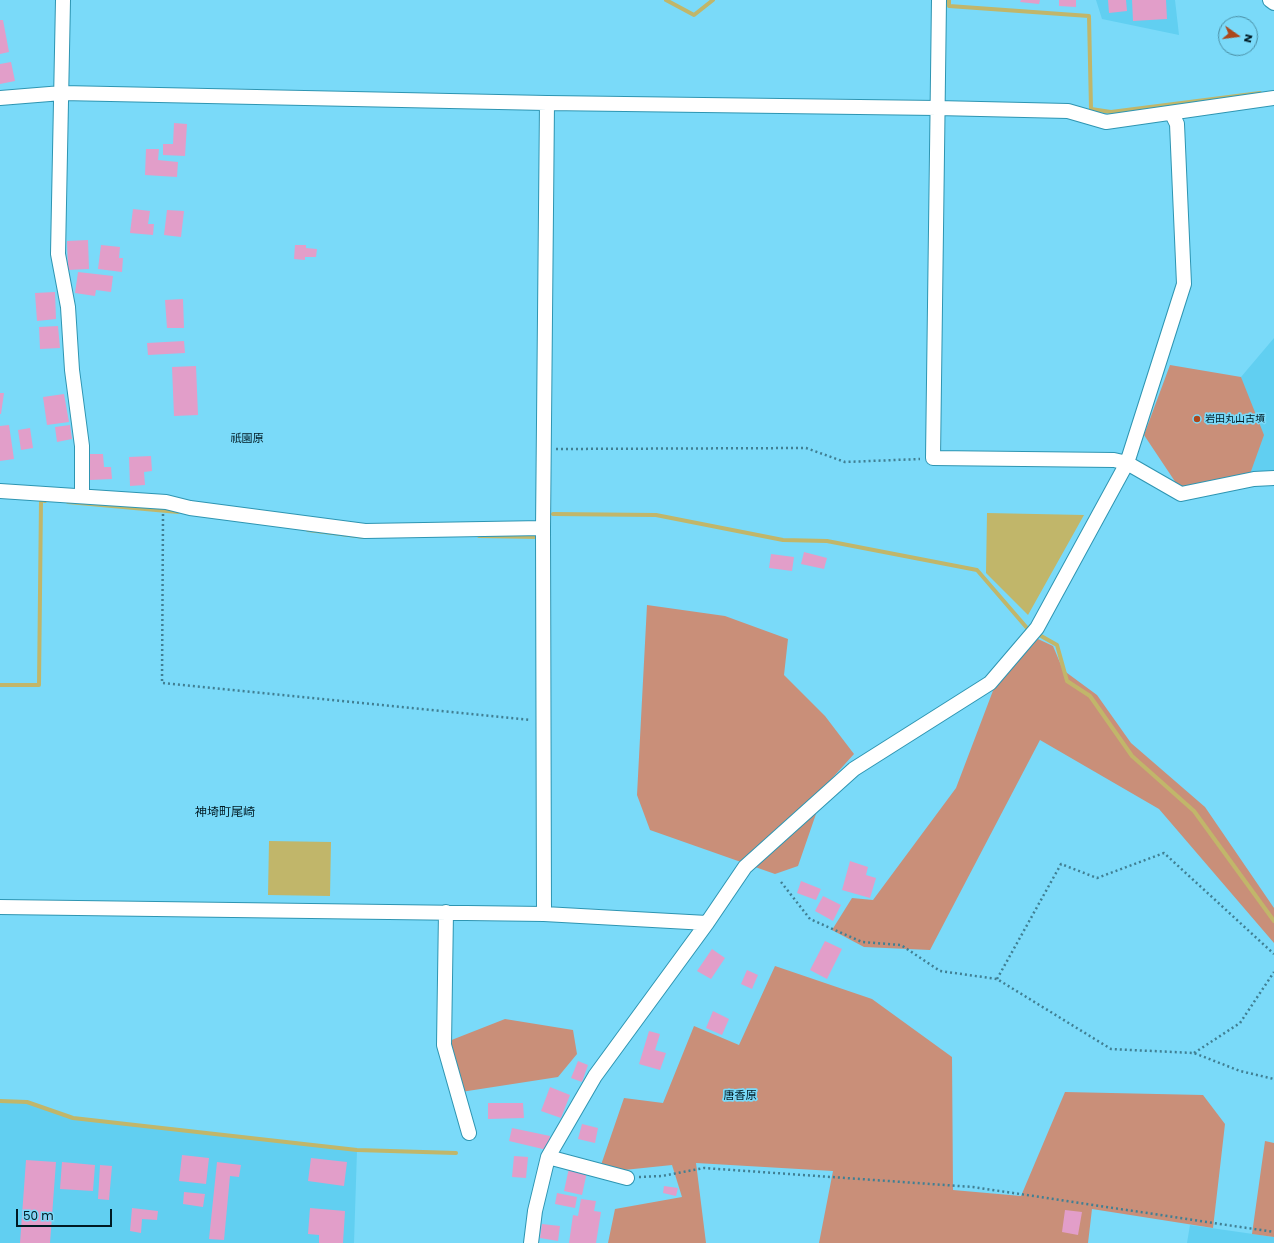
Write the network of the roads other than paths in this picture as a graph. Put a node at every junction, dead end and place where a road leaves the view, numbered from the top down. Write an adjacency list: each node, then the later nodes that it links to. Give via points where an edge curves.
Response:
1 (63, 0): 5 (street)
2 (939, 0): 9 (street)
3 (1270, 0): 4 (street)
4 (1274, 3)
5 (62, 93): 6 (street); 8 (street); 14 (street, via 58,254 68,307 72,370 82,446)
6 (0, 98)
7 (1274, 98): 10 (street)
8 (547, 103): 9 (street); 15 (street)
9 (937, 108): 10 (street, via 1068,111 1106,122); 11 (street, via 933,458 1114,460)
10 (1172, 114): 11 (street, via 1177,124 1184,284)
11 (1127, 463): 12 (street, via 1181,494); 19 (street, via 1033,633 990,683 854,769 745,867)
12 (1274, 478)
13 (0, 491): 14 (street)
14 (82, 496): 15 (street, via 166,502 190,508 366,531)
15 (543, 528): 18 (street)
16 (0, 907): 17 (street)
17 (446, 912): 18 (street); 20 (street, via 444,1045)
18 (544, 914): 19 (street)
19 (707, 923): 21 (street, via 595,1076)
20 (469, 1133)
21 (548, 1157): 22 (street); 23 (street, via 535,1211)
22 (628, 1178)
23 (532, 1243)

